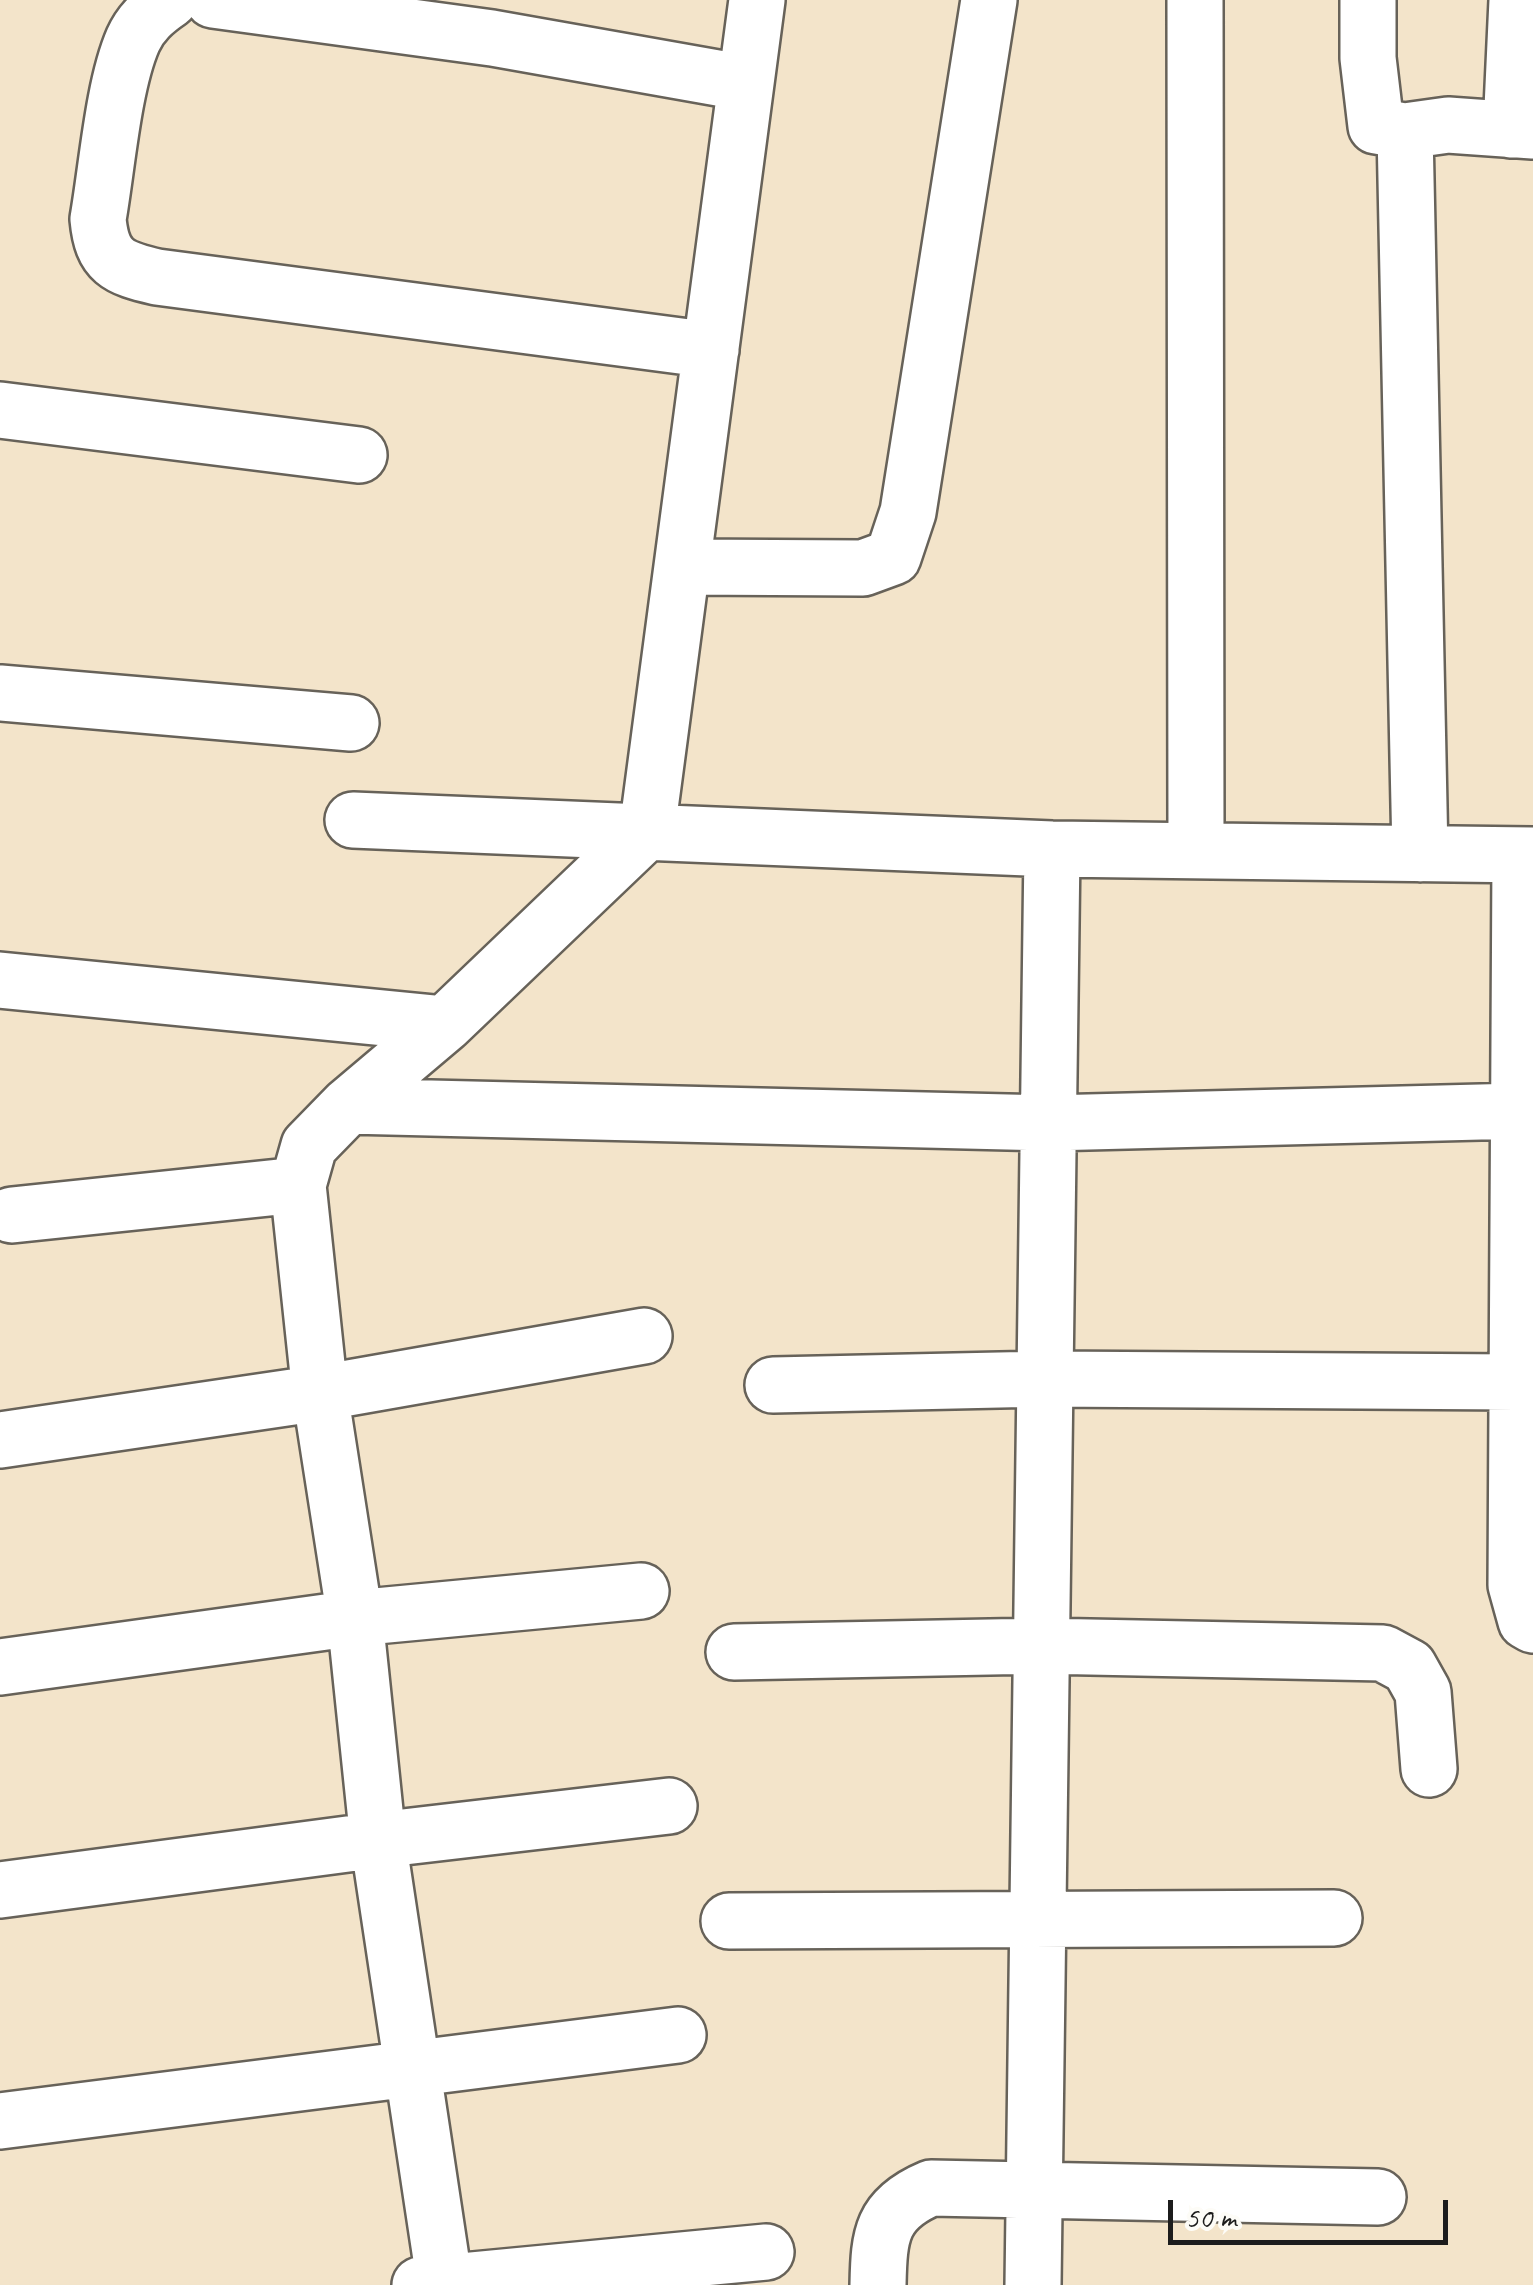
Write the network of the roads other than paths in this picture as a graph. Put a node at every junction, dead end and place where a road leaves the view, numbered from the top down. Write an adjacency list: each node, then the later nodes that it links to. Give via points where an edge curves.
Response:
1 (170, 0): 11 (street, via 148,16 124,68 98,219 107,256 157,277)
2 (213, 0): 8 (street, via 492,38)
3 (757, 0): 8 (street)
4 (989, 0): 14 (street, via 908,512 893,557 862,568)
5 (1194, 0): 20 (street)
6 (1368, 0): 9 (street, via 1376,126)
7 (1517, 0): 10 (street)
8 (746, 83): 11 (street)
9 (1405, 131): 10 (street, via 1448,125); 21 (street)
10 (1522, 131)
11 (711, 350): 14 (street)
12 (0, 410): 13 (street)
13 (358, 455)
14 (683, 566): 18 (street)
15 (0, 692): 16 (street)
16 (351, 723)
17 (353, 820): 18 (street)
18 (646, 831): 19 (street); 24 (street)
19 (1052, 850): 20 (street); 27 (street)
20 (1196, 852): 21 (street)
21 (1420, 854): 22 (street)
22 (1526, 855): 26 (street)
23 (0, 980): 24 (street)
24 (445, 1024): 25 (street)
25 (348, 1106): 27 (street); 28 (street, via 309,1146)
26 (1520, 1111): 27 (street); 32 (street)
27 (1049, 1123): 31 (street)
28 (298, 1185): 29 (street); 34 (street)
29 (12, 1215)
30 (644, 1336): 34 (street)
31 (1045, 1378): 32 (street); 33 (street); 39 (street)
32 (1516, 1382): 38 (street, via 1516,1585)
33 (773, 1385)
34 (320, 1393): 35 (street); 37 (street)
35 (0, 1440)
36 (641, 1591): 37 (street)
37 (354, 1618): 41 (street); 44 (street)
38 (1533, 1625)
39 (1042, 1646): 40 (street); 42 (street, via 1383,1652 1409,1667 1423,1692); 46 (street)
40 (734, 1652)
41 (0, 1667)
42 (1429, 1770)
43 (669, 1806): 44 (street)
44 (378, 1840): 45 (street); 50 (street)
45 (0, 1890)
46 (1038, 1918): 47 (street); 48 (street); 52 (street)
47 (1334, 1918)
48 (729, 1921)
49 (678, 2035): 50 (street)
50 (412, 2069): 51 (street); 55 (street)
51 (0, 2121)
52 (1034, 2188): 53 (street); 56 (street, via 931,2188 905,2198 886,2220); 57 (street)
53 (1378, 2197)
54 (766, 2252): 55 (street)
55 (437, 2284)
56 (878, 2285)
57 (1033, 2285)

